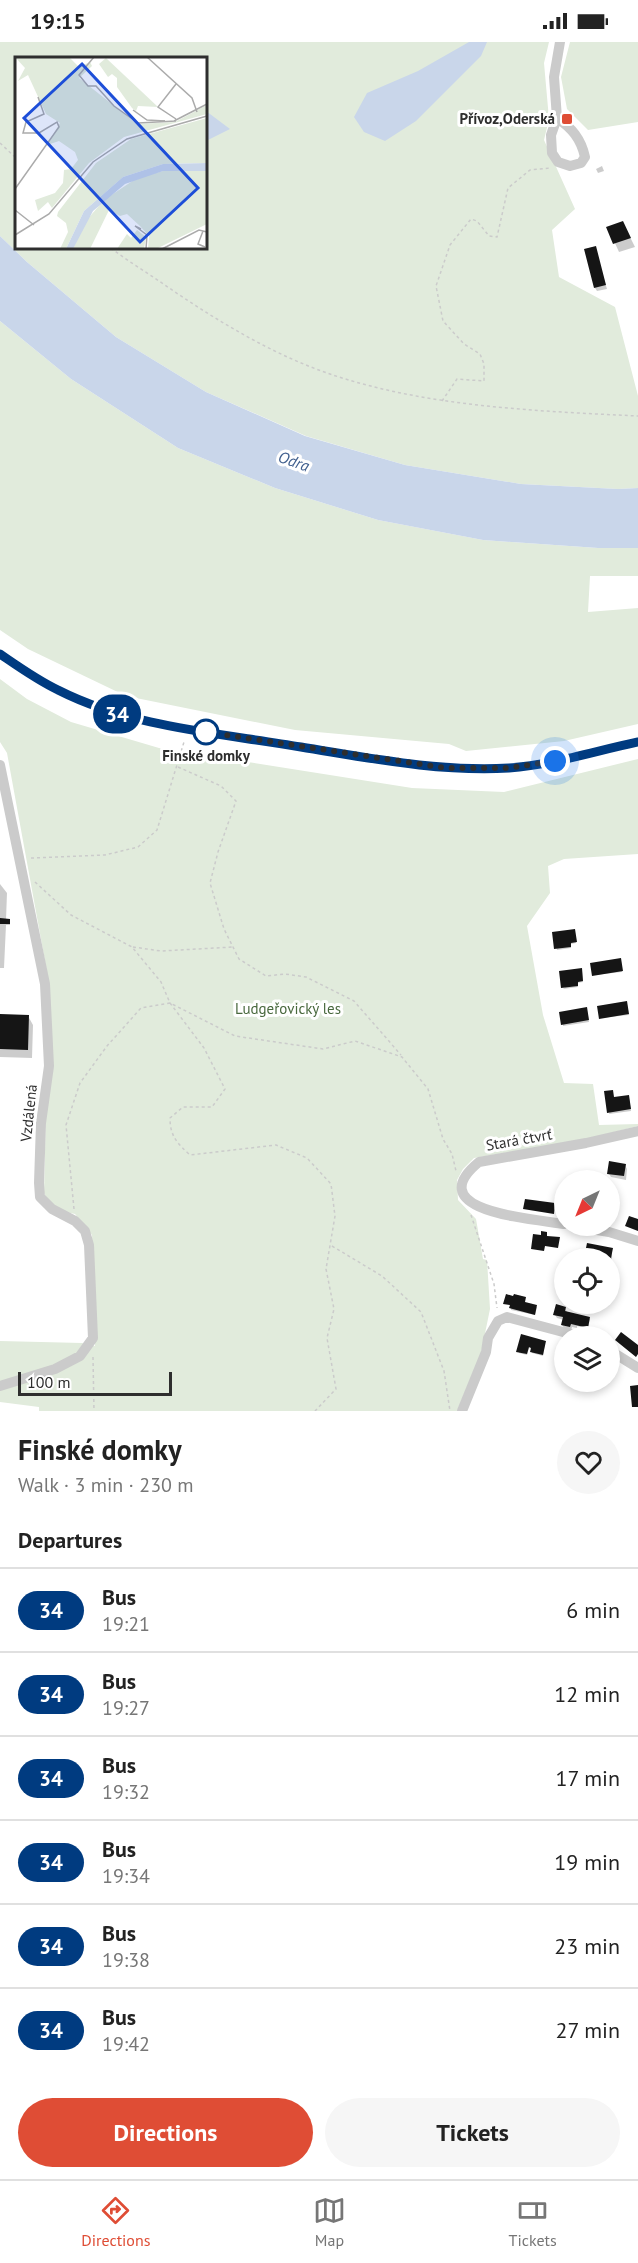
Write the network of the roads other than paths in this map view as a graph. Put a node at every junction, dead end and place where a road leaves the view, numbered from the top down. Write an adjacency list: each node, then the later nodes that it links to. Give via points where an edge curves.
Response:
1 (560, 42): 2 (street, via 554,77)
2 (557, 118): 2 (street, via 576,135 585,157 581,163 563,164 554,158 551,135)
3 (0, 654): 4 (street, via 49,686 134,718 392,762 454,769 520,767)
4 (638, 742)
5 (0, 765): 13 (street, Vzdálená, via 45,984 49,1066 41,1123 40,1197 85,1231 93,1338 80,1356 55,1369)
6 (638, 1131): 7 (street, Stará čtvrť, via 479,1162 462,1183 463,1195 485,1211)
7 (554, 1222)
8 (620, 1235): 9 (street)
9 (638, 1241)
10 (554, 1330): 14 (street, via 507,1317 498,1321)
11 (620, 1357): 12 (street)
12 (638, 1368)
13 (0, 1386)
14 (462, 1411)

